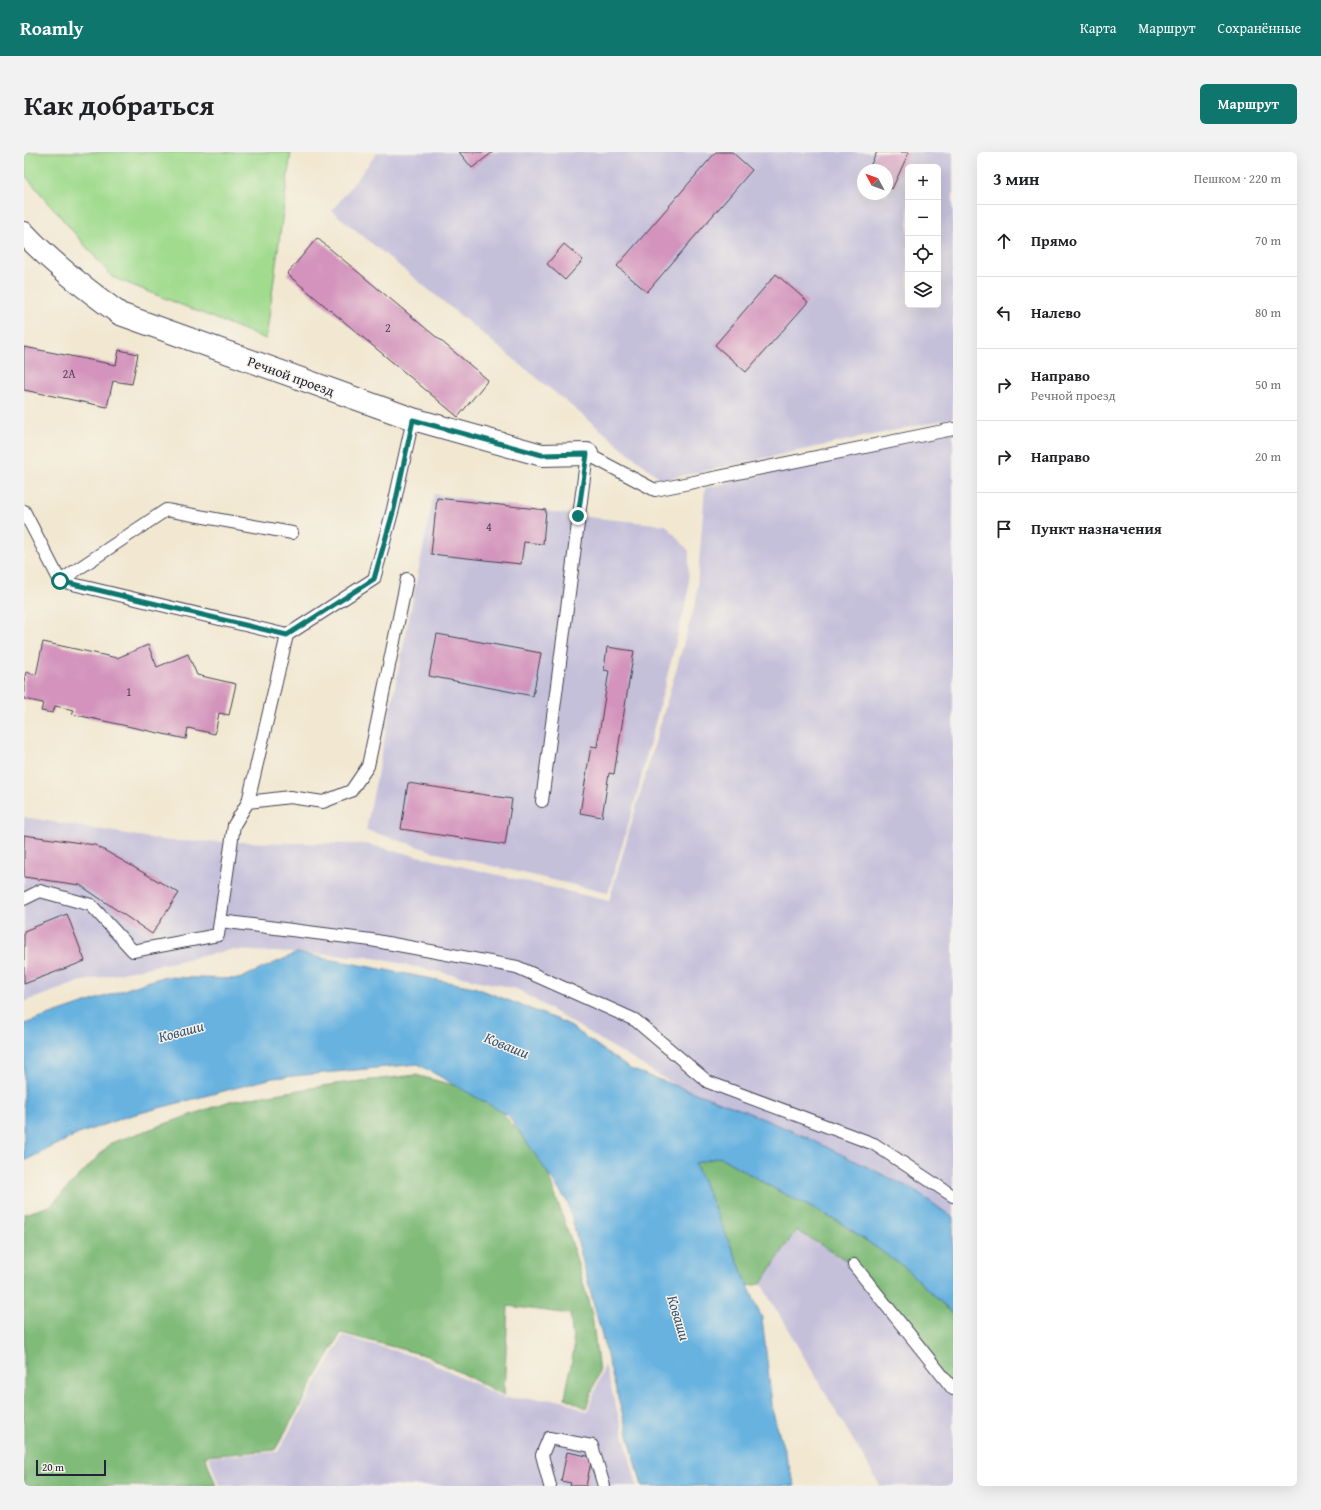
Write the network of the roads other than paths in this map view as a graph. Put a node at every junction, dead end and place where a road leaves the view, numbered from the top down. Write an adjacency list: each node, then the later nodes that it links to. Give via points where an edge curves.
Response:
1 (24, 233): 2 (street, Речной проезд, via 81,286 120,314)
2 (413, 420): 4 (street, Речной проезд, via 542,455); 9 (lane, via 394,509 374,579)
3 (953, 428): 4 (lane, via 655,490)
4 (587, 454): 10 (lane)
5 (24, 511): 8 (lane)
6 (292, 533): 8 (lane, via 166,510)
7 (407, 579): 11 (lane, via 368,766 351,791 323,802 290,797)
8 (60, 581): 9 (lane)
9 (287, 635): 11 (lane)
10 (542, 801)
11 (248, 802): 13 (lane, via 234,825)
12 (24, 899): 13 (lane, via 40,891 91,906 133,951 218,935)
13 (220, 921): 14 (lane, via 371,940 517,967 635,1020 708,1082 874,1144)
14 (953, 1196)
15 (854, 1265): 16 (lane)
16 (953, 1389)
17 (550, 1486): 18 (lane, via 542,1455 549,1438 592,1446)
18 (604, 1486)

